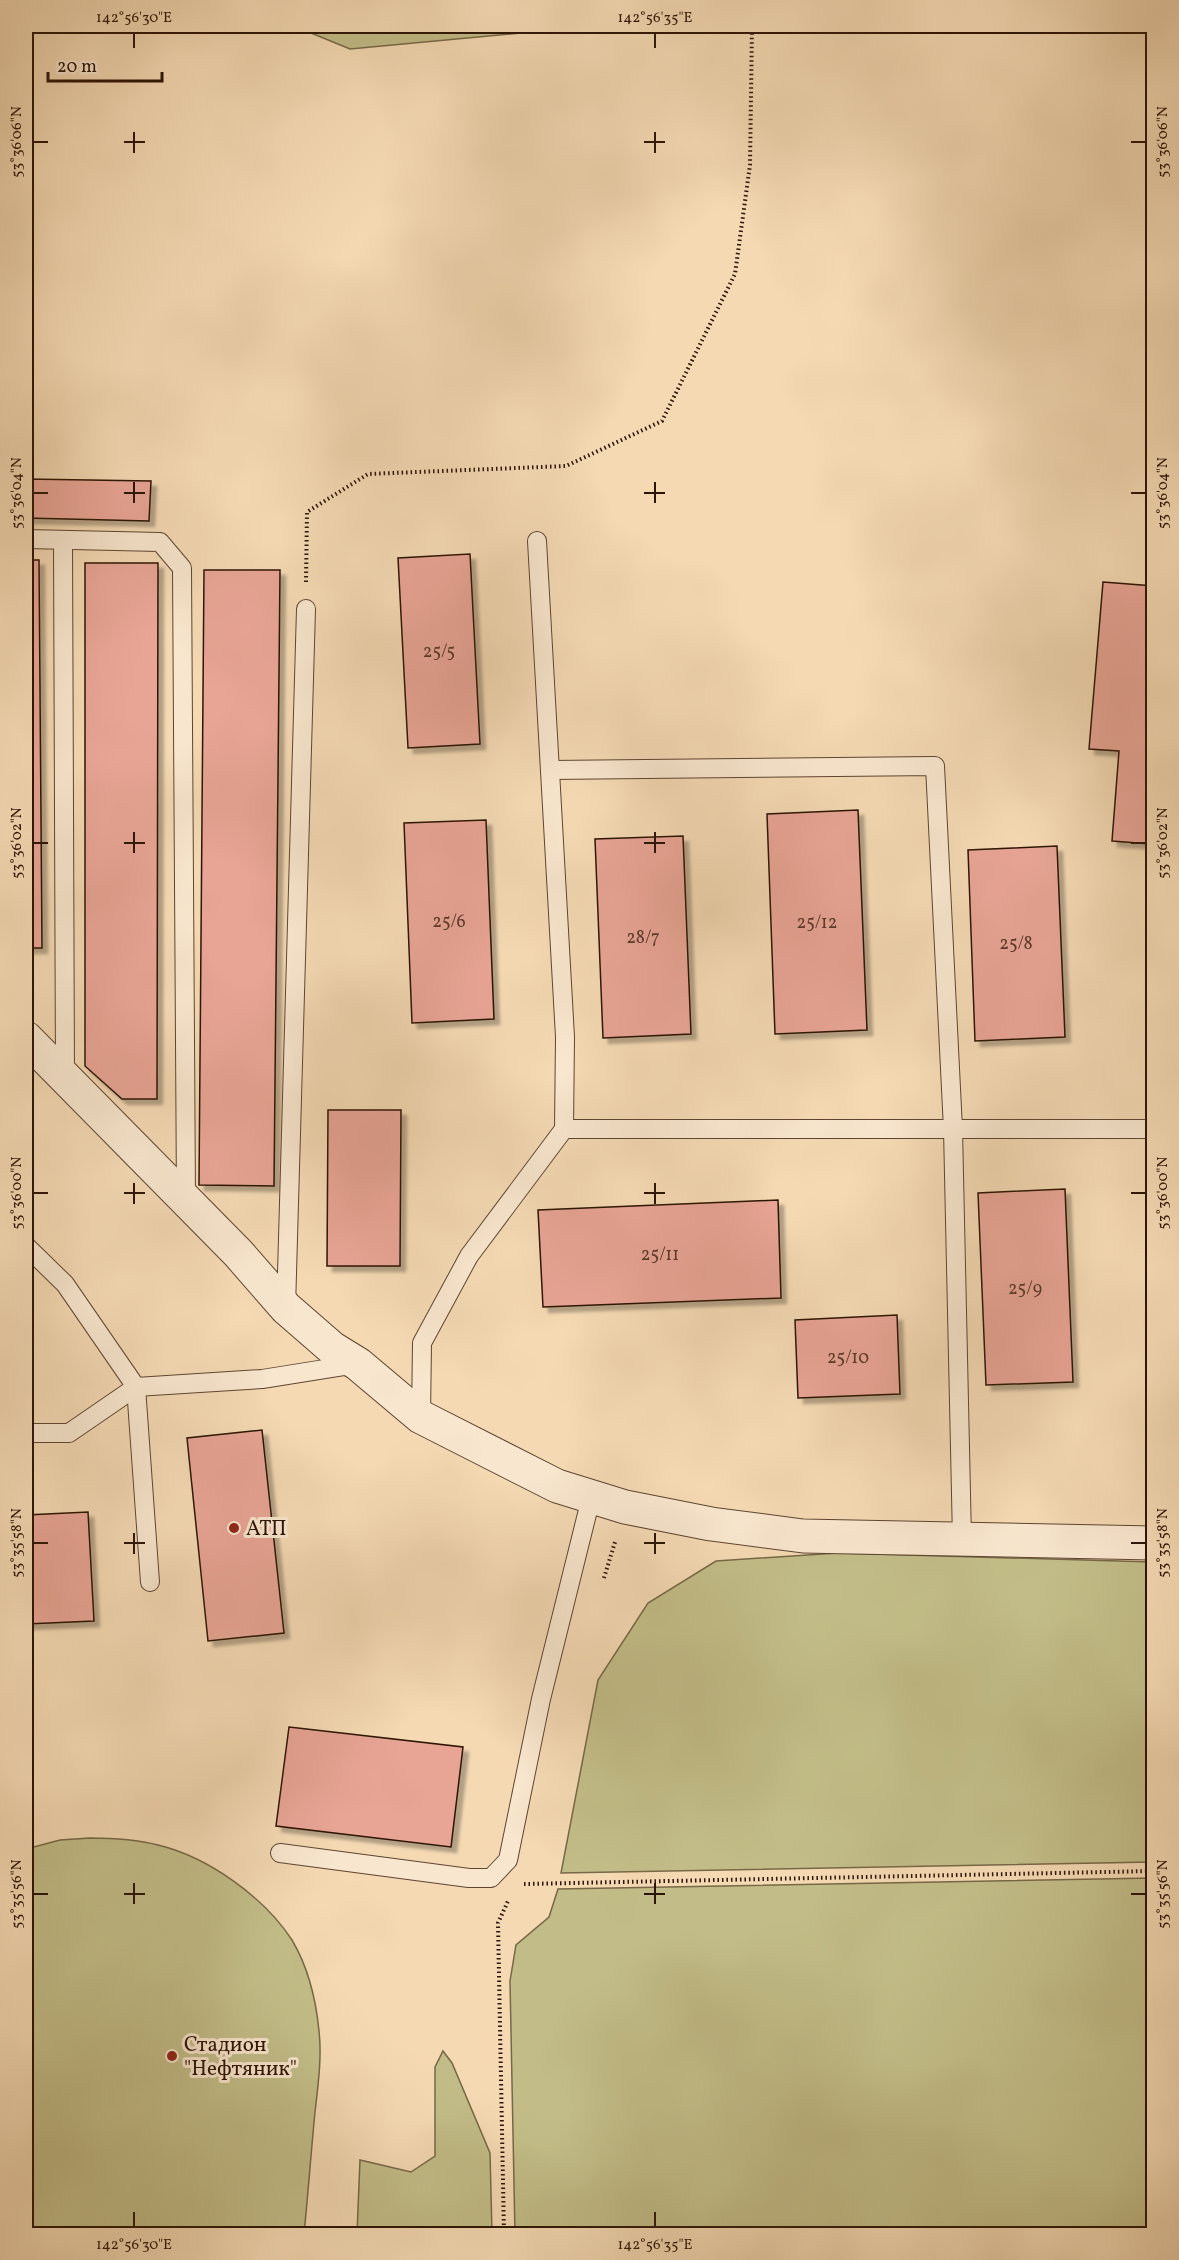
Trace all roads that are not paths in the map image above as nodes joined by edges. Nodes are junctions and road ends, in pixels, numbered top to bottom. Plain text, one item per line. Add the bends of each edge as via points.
1 (26, 539) edge
2 (63, 540) junction
3 (537, 541) dead end
4 (306, 609) road end
5 (550, 770) junction
6 (26, 1038) edge
7 (65, 1078) junction
8 (564, 1129) junction
9 (952, 1129) junction
10 (1154, 1129) edge
11 (186, 1200) junction
12 (26, 1246) edge
13 (286, 1308) junction
14 (358, 1364) junction
15 (136, 1387) junction
16 (421, 1417) junction
17 (26, 1432) edge
18 (591, 1498) junction
19 (962, 1539) junction
20 (1154, 1543) edge
21 (150, 1582) dead end
22 (280, 1853) dead end

1 - 2 lane
2 - 7 lane
2 - 11 lane via 160,542 182,568
3 - 5 lane
4 - 13 lane
5 - 8 lane via 565,1037
5 - 9 lane via 934,766
6 - 7 street
7 - 11 street
8 - 9 lane
8 - 16 lane via 470,1256 422,1343
9 - 10 lane
9 - 19 lane
11 - 13 street
12 - 15 lane via 65,1284
13 - 14 street via 332,1348
14 - 15 lane via 262,1379
14 - 16 street
15 - 17 lane via 69,1433
15 - 21 lane
16 - 18 street via 557,1486
18 - 19 street via 711,1524 803,1536
18 - 22 lane via 541,1699 508,1860 491,1878 469,1878
19 - 20 street

